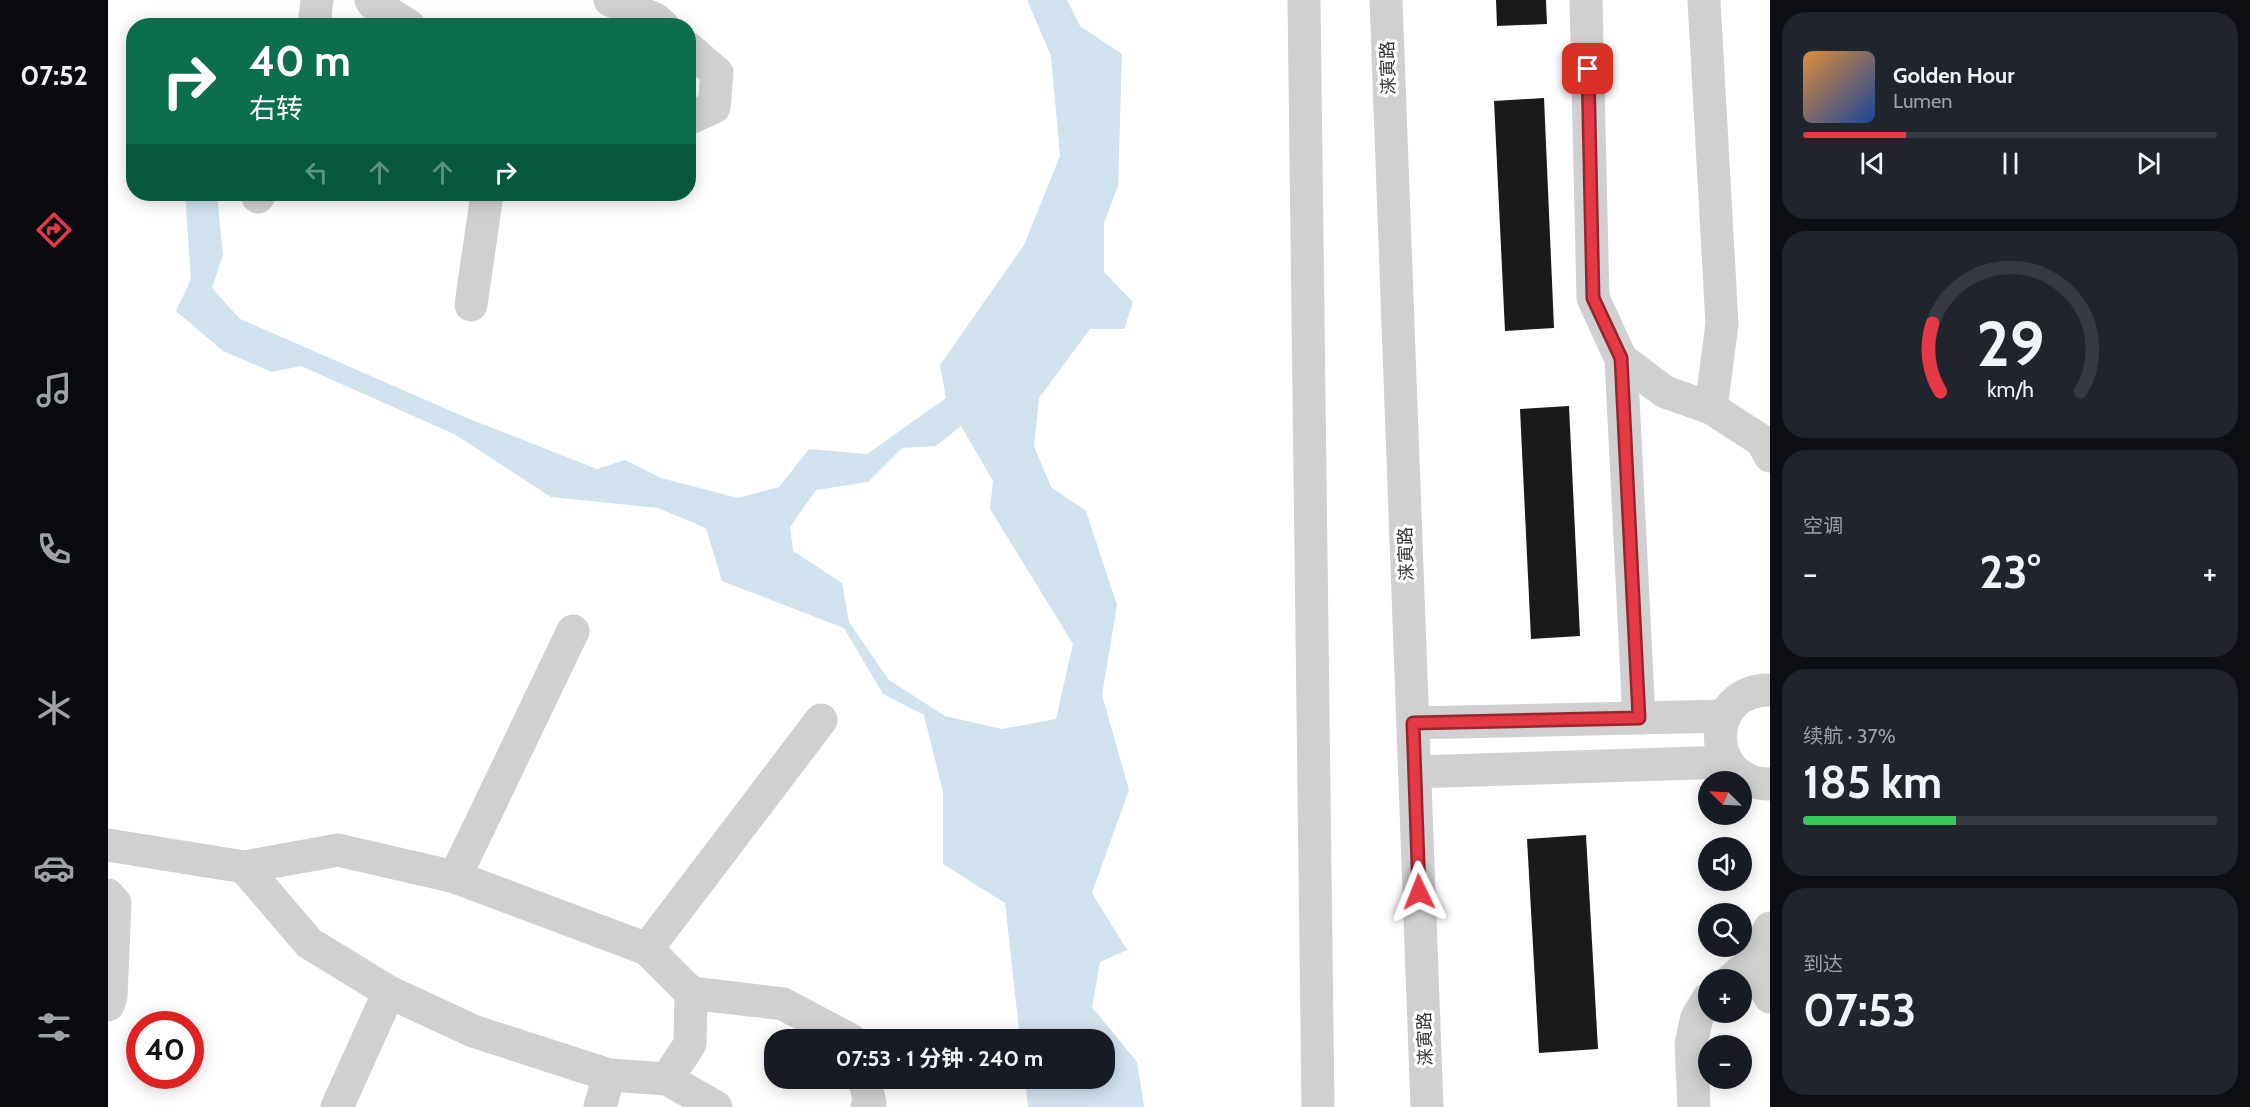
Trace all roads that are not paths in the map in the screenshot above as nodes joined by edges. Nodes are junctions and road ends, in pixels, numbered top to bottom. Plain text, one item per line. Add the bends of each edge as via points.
1 (317, 0) edge
2 (371, 0) edge
3 (610, 0) edge
4 (1304, 0) edge
5 (1386, 0) edge
6 (1586, 0) edge
7 (1704, 0) edge
8 (315, 18) edge
9 (396, 18) edge
10 (653, 18) edge
11 (696, 55) edge
12 (696, 115) edge
13 (486, 201) edge
14 (471, 305) dead end
15 (1621, 358) junction
16 (1711, 408) junction
17 (1770, 456) edge
18 (573, 631) dead end
19 (1770, 690) edge
20 (1725, 716) junction
21 (1639, 718) junction
22 (821, 720) dead end
23 (1413, 723) junction
24 (1727, 762) junction
25 (1415, 772) junction
26 (1770, 784) edge
27 (108, 845) edge
28 (244, 867) junction
29 (455, 877) junction
30 (108, 895) edge
31 (1770, 928) edge
32 (647, 949) junction
33 (1742, 969) edge
34 (1752, 981) edge
35 (389, 992) junction
36 (691, 993) junction
37 (1770, 997) edge
38 (108, 1005) edge
39 (1698, 1015) edge
40 (830, 1029) edge
41 (609, 1075) junction
42 (667, 1080) junction
43 (867, 1089) edge
44 (338, 1107) edge
45 (600, 1107) edge
46 (717, 1107) edge
47 (867, 1107) edge
48 (1318, 1107) edge
49 (1427, 1107) edge
50 (1694, 1107) edge

1 - 8 street
2 - 9 street
3 - 10 street
4 - 48 street
5 - 23 street, 涞寅路
6 - 15 street via 1593,298
7 - 16 street via 1722,324
11 - 12 street via 717,73 714,107
13 - 14 street
15 - 16 street via 1665,392
15 - 21 street
16 - 17 street via 1762,441
18 - 29 street
19 - 20 street via 1746,694
20 - 21 street
20 - 24 street via 1720,731
21 - 23 street
22 - 32 street
23 - 25 street, 涞寅路
24 - 25 street
24 - 26 street via 1752,782
25 - 49 street, 涞寅路
27 - 28 street
28 - 29 street via 338,850
28 - 35 street via 309,943
29 - 32 street
30 - 38 street via 115,903
31 - 33 street
32 - 36 street
34 - 37 street
35 - 41 street via 473,1031
35 - 44 street
36 - 40 street via 783,1005
36 - 42 street via 690,1044
39 - 50 street via 1691,1044
41 - 42 street
41 - 45 street
42 - 46 street
43 - 47 street via 870,1103

